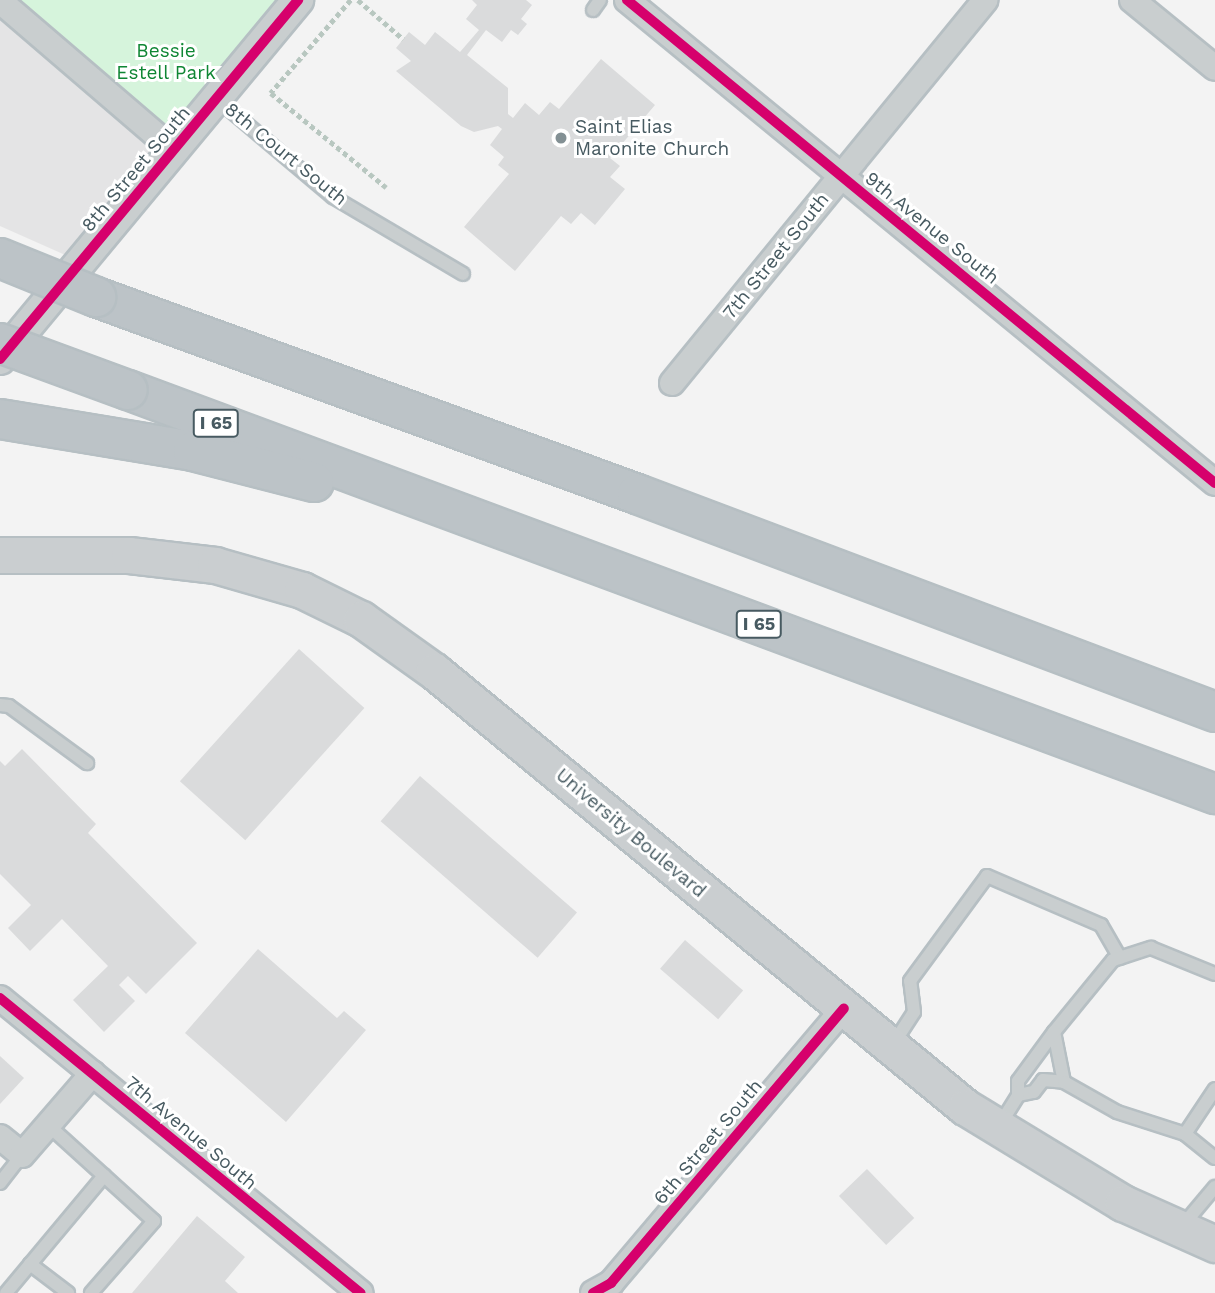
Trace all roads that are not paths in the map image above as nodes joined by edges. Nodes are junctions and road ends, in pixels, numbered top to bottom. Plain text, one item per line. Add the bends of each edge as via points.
1 (298, 0) edge
2 (627, 0) edge
3 (986, 0) edge
4 (1132, 0) edge
5 (0, 1) edge
6 (1215, 68) edge
7 (217, 99) junction
8 (174, 150) junction
9 (841, 176) junction
10 (0, 258) edge
11 (0, 271) edge
12 (463, 274) dead end
13 (96, 297) junction
14 (0, 343) edge
15 (0, 359) edge
16 (672, 383) dead end
17 (0, 419) edge
18 (1215, 483) edge
19 (523, 536) junction
20 (0, 555) edge
21 (0, 705) edge
22 (1215, 712) edge
23 (87, 763) dead end
24 (1215, 794) edge
25 (1120, 958) junction
26 (1215, 974) edge
27 (0, 998) edge
28 (844, 1008) junction
29 (1054, 1031) junction
30 (891, 1047) junction
31 (93, 1073) junction
32 (1064, 1082) junction
33 (1215, 1089) edge
34 (1018, 1096) junction
35 (48, 1125) junction
36 (999, 1127) junction
37 (1185, 1134) junction
38 (0, 1137) edge
39 (22, 1154) junction
40 (1215, 1158) edge
41 (104, 1176) junction
42 (0, 1183) edge
43 (1215, 1187) edge
44 (1181, 1228) junction
45 (1215, 1244) edge
46 (30, 1264) junction
47 (6, 1293) edge
48 (68, 1293) edge
49 (91, 1293) edge
50 (360, 1293) edge
51 (593, 1293) edge

1 - 7 street, 8th Street South
2 - 9 street, 9th Avenue South
3 - 9 street, 7th Street South
4 - 6 street
5 - 8 street
7 - 8 street, 8th Street South
7 - 12 lane, 8th Court South via 332,197
8 - 15 street, 8th Street South
9 - 16 street, 7th Street South
9 - 18 street, 9th Avenue South
10 - 13 highway, bridge
11 - 13 highway, bridge
13 - 22 highway
14 - 19 highway, I 65, bridge
17 - 19 highway via 192,451
19 - 24 highway, I 65
20 - 28 main road, University Boulevard via 129,555 204,564 281,583 341,608 434,671
21 - 23 lane via 9,706
25 - 26 lane via 1151,948
25 - 29 lane via 1113,960
25 - 30 lane via 1101,925 987,876 910,981 914,1012
27 - 31 street, 7th Avenue South
28 - 30 main road, University Boulevard
28 - 51 street, 6th Street South via 611,1283
29 - 32 lane
29 - 34 lane via 1018,1081
30 - 36 main road, University Boulevard via 965,1107
31 - 35 street
31 - 50 street, 7th Avenue South
32 - 34 lane via 1043,1080 1034,1092
32 - 37 lane via 1117,1112
33 - 37 lane
34 - 36 lane
35 - 39 street
35 - 41 lane
36 - 44 main road, University Boulevard via 1124,1203
37 - 40 lane
38 - 39 street
39 - 42 lane
41 - 46 lane
41 - 49 lane via 153,1221
43 - 44 lane
44 - 45 main road, University Boulevard
46 - 47 lane
46 - 48 lane

